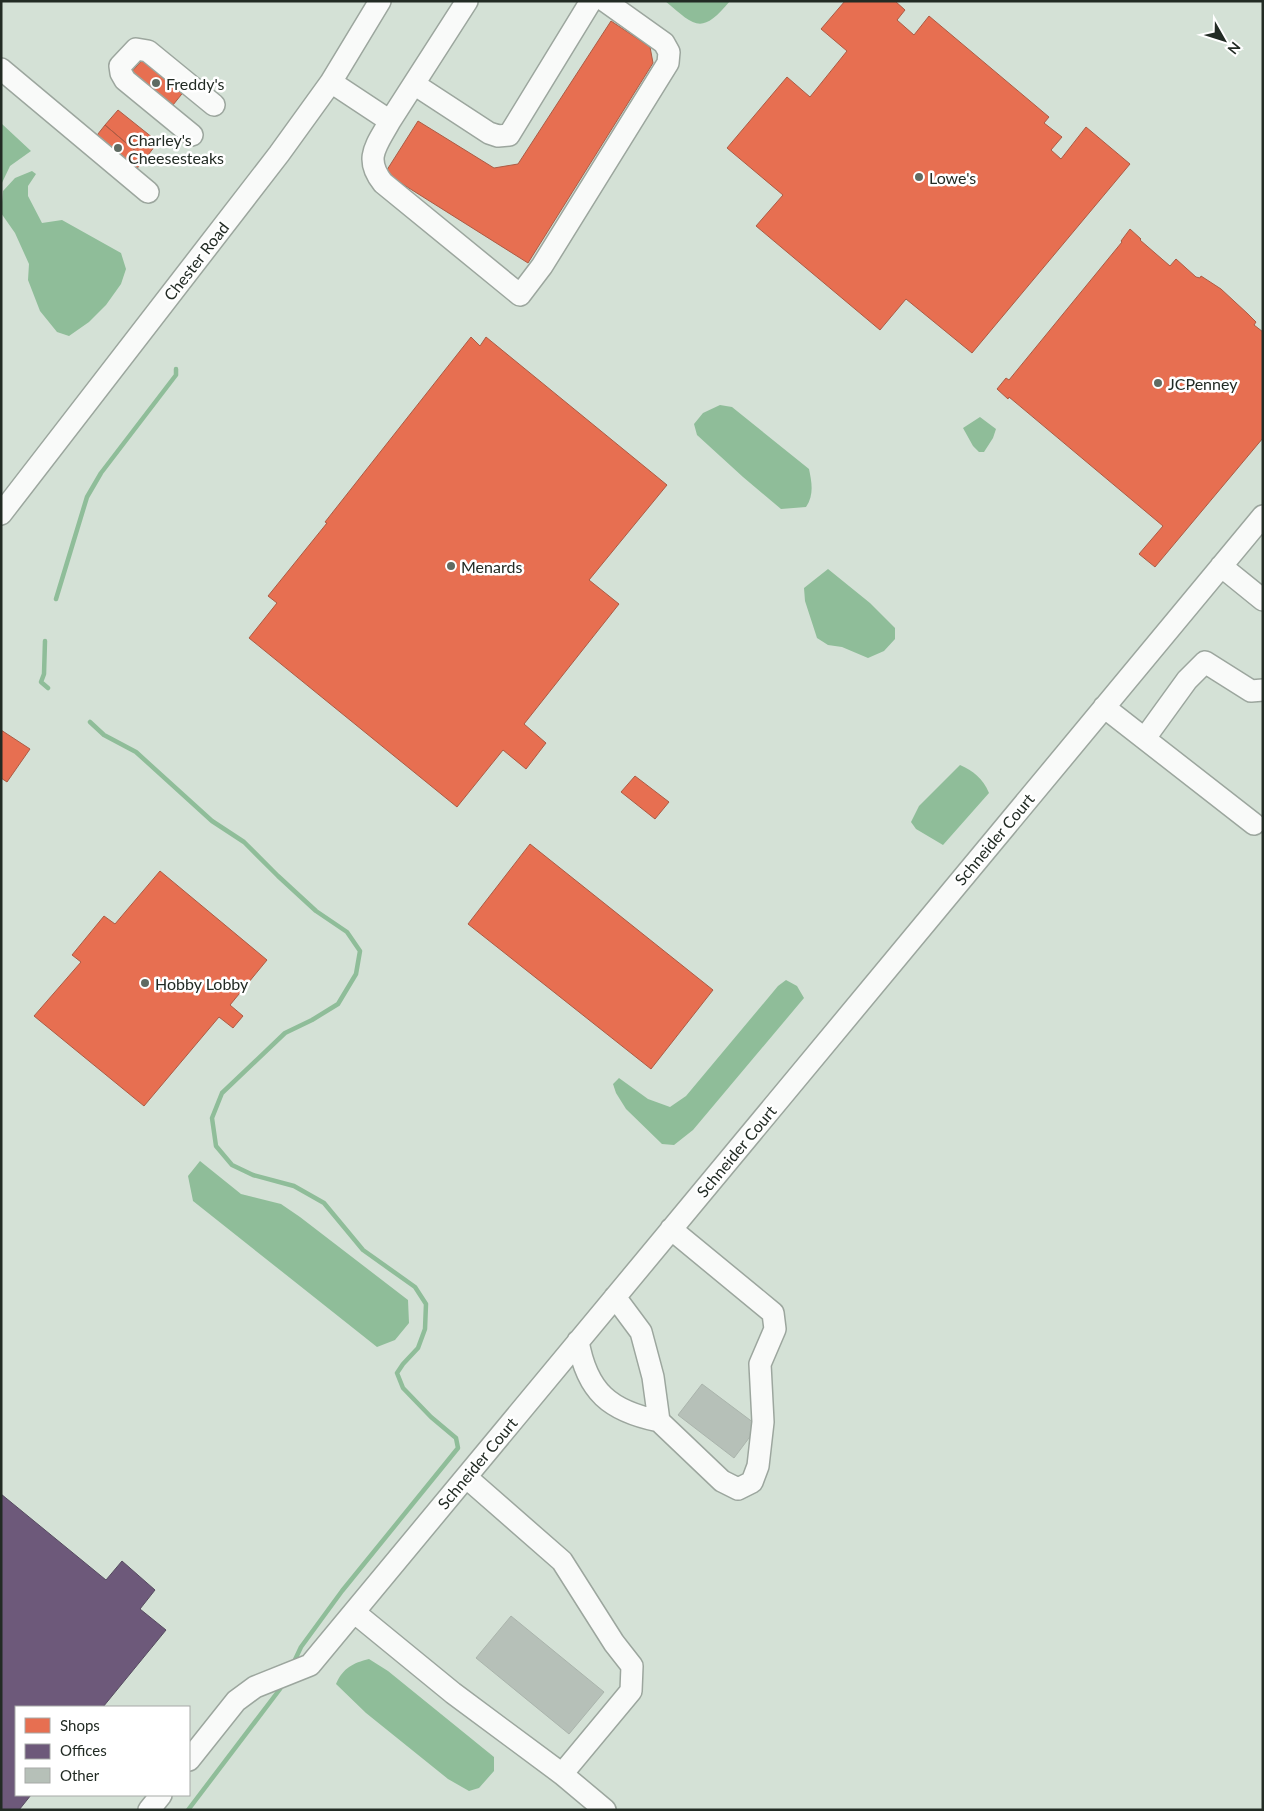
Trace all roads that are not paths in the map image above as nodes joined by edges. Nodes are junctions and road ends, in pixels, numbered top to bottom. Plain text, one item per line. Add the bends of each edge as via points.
1 (380, 1) edge
2 (467, 1) edge
3 (591, 1) edge
4 (605, 1) edge
5 (1, 70) edge
6 (330, 82) junction
7 (414, 84) junction
8 (214, 105) dead end
9 (390, 121) junction
10 (192, 136) dead end
11 (148, 192) dead end
12 (1, 514) edge
13 (1263, 516) edge
14 (1221, 566) junction
15 (1263, 600) edge
16 (1263, 690) edge
17 (1104, 707) junction
18 (1145, 738) junction
19 (1254, 824) dead end
20 (672, 1229) junction
21 (615, 1297) junction
22 (578, 1341) junction
23 (659, 1421) junction
24 (466, 1477) junction
25 (354, 1612) junction
26 (190, 1759) edge
27 (562, 1774) junction
28 (160, 1796) edge
29 (149, 1810) edge
30 (605, 1810) edge

1 - 6 street, Chester Road
2 - 7 street
3 - 7 street via 508,135 489,133
4 - 9 street via 664,43 669,52 668,63 542,266 520,295 375,174 372,153
5 - 11 street
6 - 9 street
6 - 12 street, Chester Road via 279,154
7 - 9 street
8 - 10 street via 148,51 136,49 120,66 125,80
13 - 14 street, Schneider Court
14 - 15 street
14 - 17 street, Schneider Court
16 - 18 street via 1251,691 1205,662 1187,680
17 - 18 street
17 - 20 street, Schneider Court
18 - 19 street
20 - 21 street, Schneider Court
20 - 23 street via 773,1314 775,1329 760,1364 763,1422 758,1466 752,1482 738,1489 722,1481
21 - 22 street, Schneider Court
21 - 23 street via 641,1332 654,1377
22 - 23 street via 588,1377 603,1396 617,1408
22 - 24 street, Schneider Court
24 - 25 street, Schneider Court
24 - 27 street via 562,1561 632,1666 631,1691
25 - 26 street, Schneider Court via 310,1665 255,1687 236,1701
25 - 27 street via 453,1693
27 - 30 street
28 - 29 street

